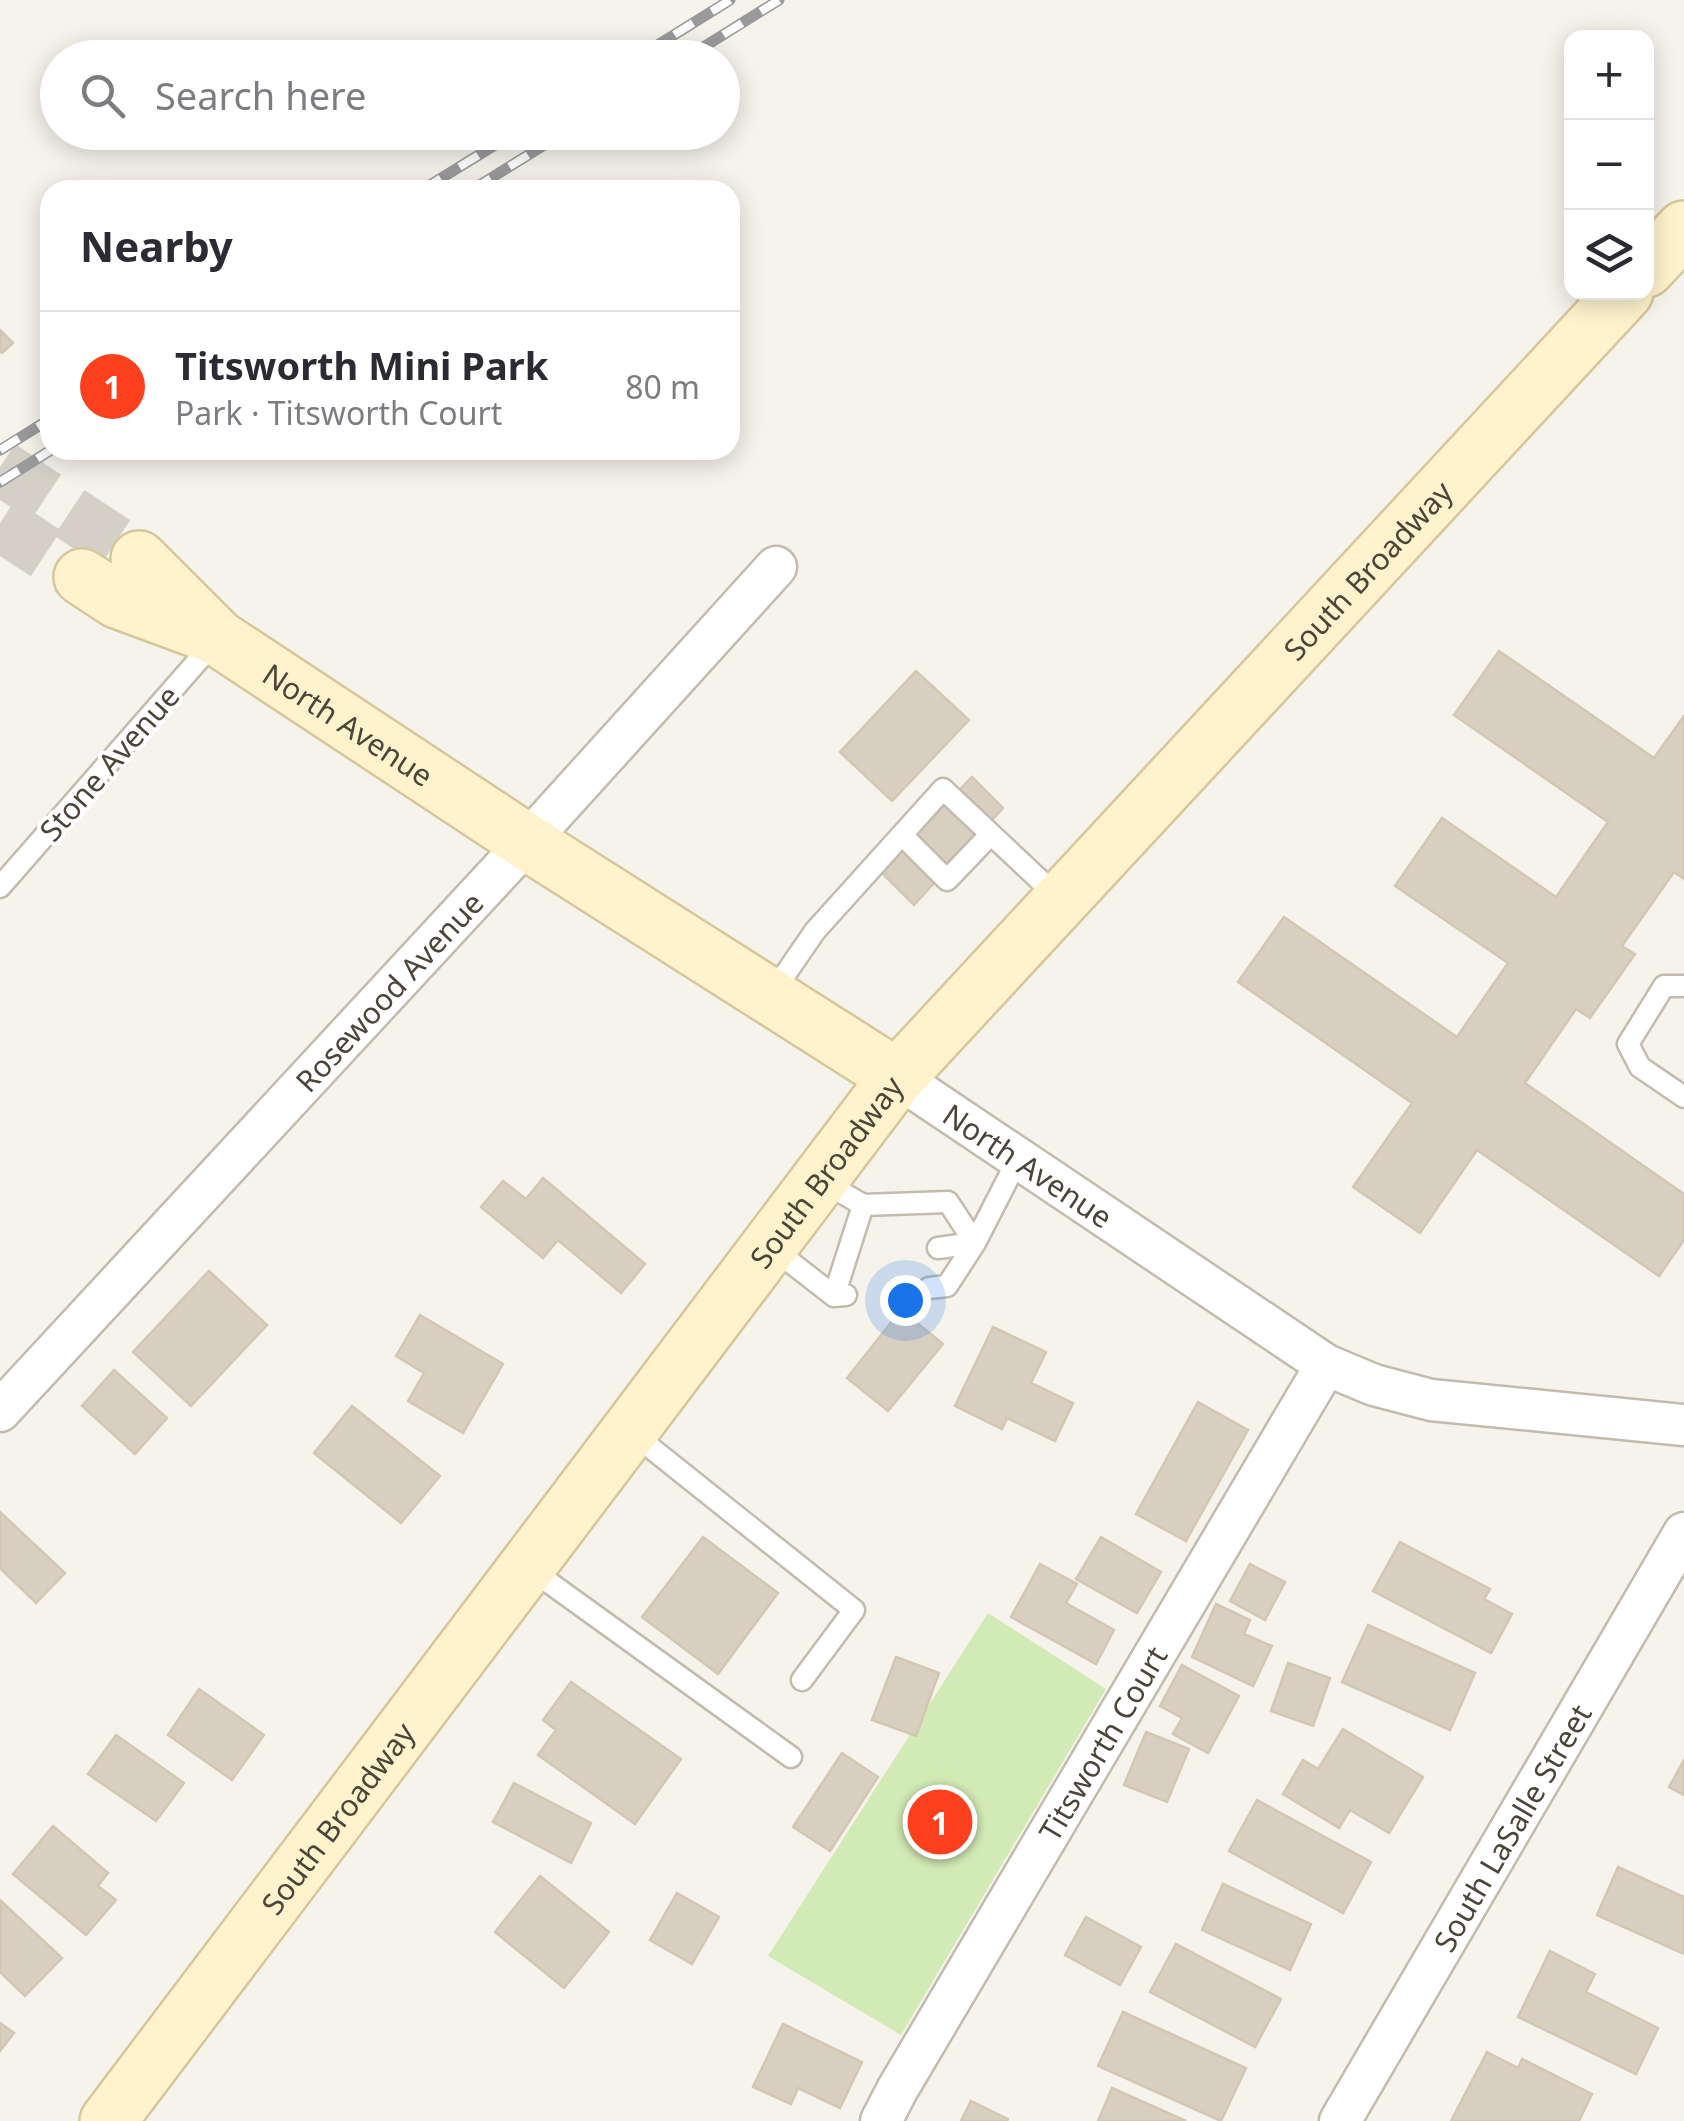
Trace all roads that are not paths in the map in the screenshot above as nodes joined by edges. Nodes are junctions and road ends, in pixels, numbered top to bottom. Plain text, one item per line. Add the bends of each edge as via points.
1 (1684, 228) edge
2 (1654, 260) edge
3 (1618, 300) edge
4 (139, 559) tunnel mouth
5 (776, 567) dead end
6 (82, 577) tunnel mouth
7 (218, 638) junction
8 (991, 834) junction
9 (902, 835) junction
10 (527, 842) junction
11 (0, 887) edge
12 (1061, 900) junction
13 (1684, 986) edge
14 (770, 996) junction
15 (897, 1077) junction
16 (1684, 1097) edge
17 (1018, 1159) junction
18 (841, 1192) junction
19 (975, 1243) junction
20 (770, 1246) junction
21 (938, 1248) dead end
22 (930, 1288) dead end
23 (1326, 1366) junction
24 (0, 1411) edge
25 (1684, 1425) edge
26 (630, 1431) junction
27 (1684, 1533) edge
28 (527, 1567) junction
29 (802, 1680) dead end
30 (791, 1757) dead end
31 (108, 2121) edge
32 (881, 2121) edge
33 (1340, 2121) edge

1 - 2 street
3 - 12 street, South Broadway
4 - 7 street, North Avenue
5 - 10 street, Rosewood Avenue
6 - 7 street, North Avenue via 117,600
7 - 10 street, North Avenue
7 - 11 lane, Stone Avenue
8 - 9 lane via 947,880
8 - 9 lane via 943,789
8 - 12 lane
9 - 14 lane via 815,932
10 - 14 street, North Avenue
10 - 24 street, Rosewood Avenue
12 - 15 street, South Broadway
13 - 16 lane via 1664,986 1628,1044 1640,1067
14 - 15 street, North Avenue
15 - 17 street, North Avenue
15 - 18 street, South Broadway
17 - 19 lane
17 - 23 street, North Avenue
18 - 19 lane via 948,1202
18 - 20 street, South Broadway
18 - 20 lane via 850,1257 840,1295
19 - 21 lane
19 - 22 lane via 947,1286
20 - 26 street, South Broadway
23 - 25 street, North Avenue via 1430,1400
23 - 32 street, Titsworth Court
26 - 28 street, South Broadway
26 - 29 lane via 854,1610
27 - 33 street, South LaSalle Street
28 - 30 lane
28 - 31 street, South Broadway

